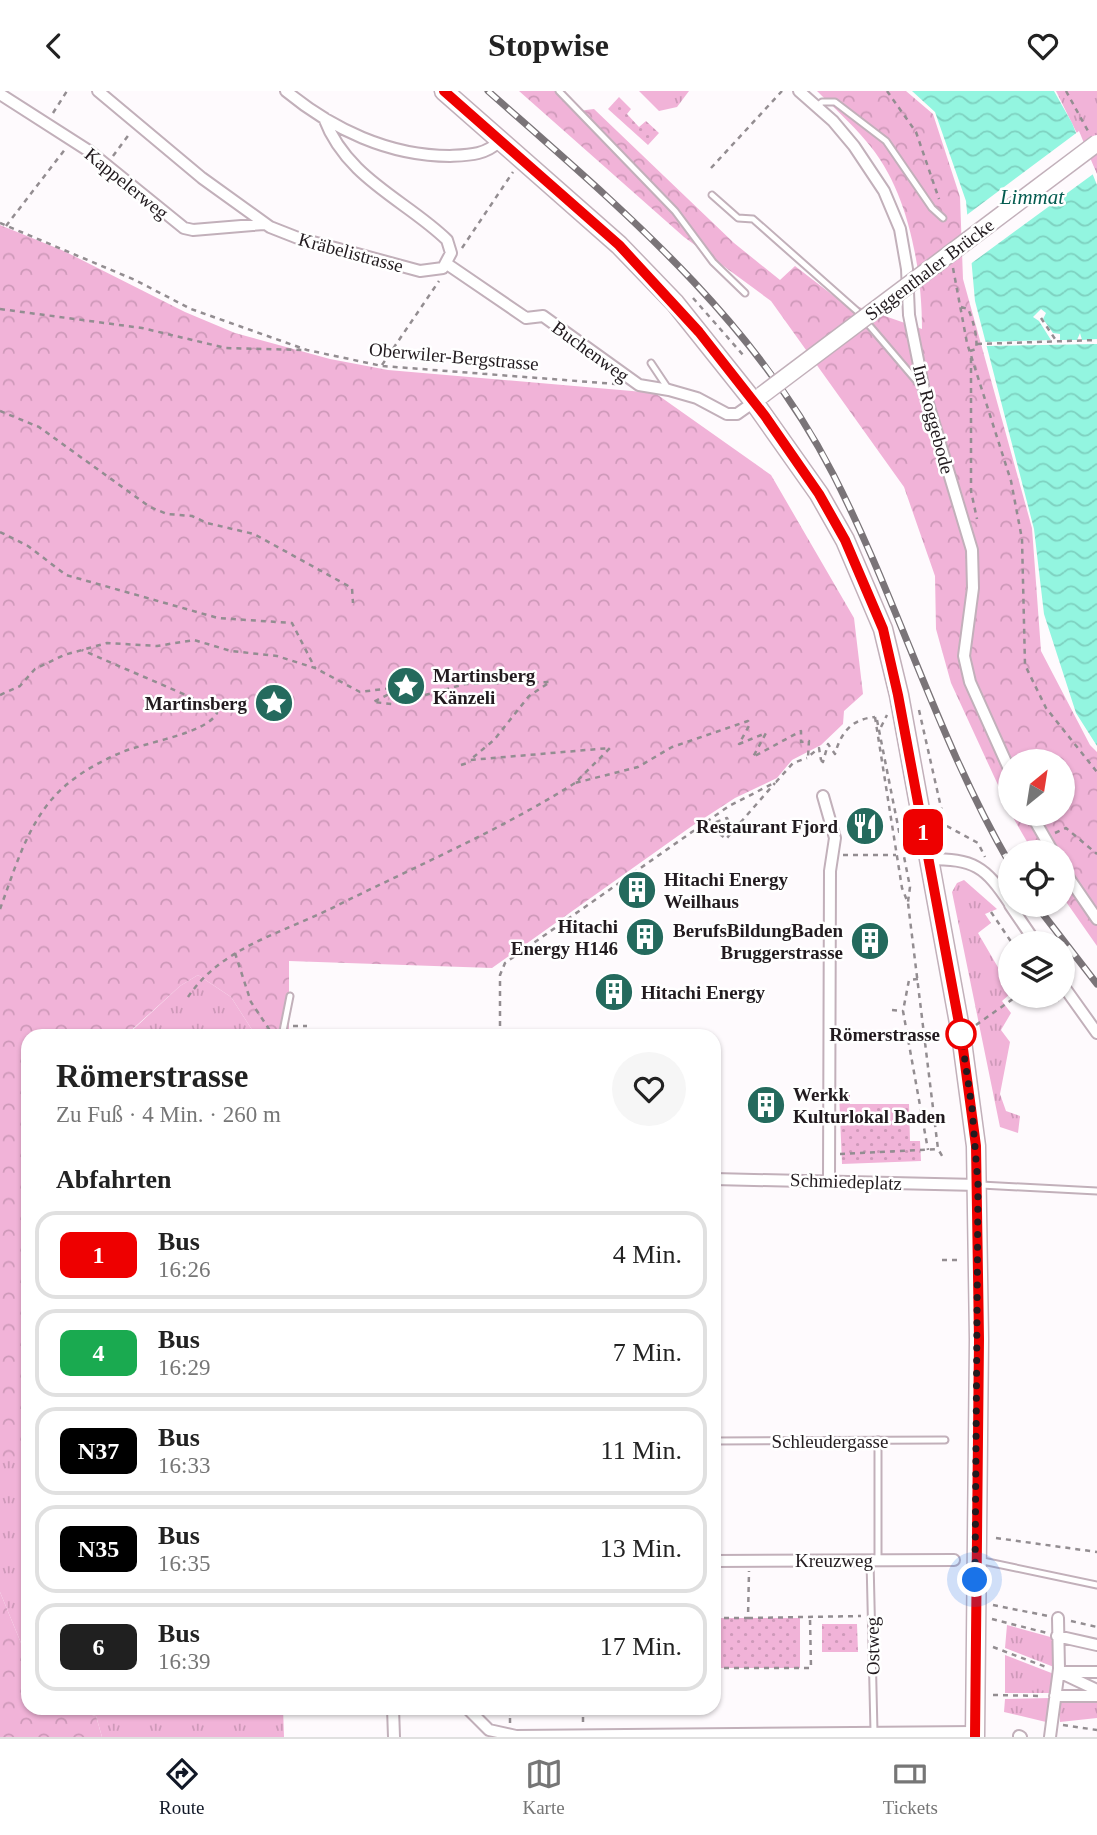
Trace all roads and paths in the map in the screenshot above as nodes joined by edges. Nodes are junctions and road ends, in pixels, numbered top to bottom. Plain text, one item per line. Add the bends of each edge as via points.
1 (67, 91) edge
2 (98, 91) edge
3 (286, 91) edge
4 (444, 91) edge
5 (559, 91) edge
6 (782, 91) edge
7 (799, 91) edge
8 (887, 91) edge
9 (1066, 91) edge
10 (0, 94) edge
11 (817, 106) junction
12 (324, 118) junction
13 (47, 122) junction
14 (136, 125) junction
15 (72, 140) junction
16 (500, 141) junction
17 (1095, 142) edge
18 (107, 164) junction
19 (711, 168) dead end
20 (513, 172) dead end
21 (712, 195) dead end
22 (943, 218) joint
23 (0, 223) edge
24 (265, 224) junction
25 (6, 226) junction
26 (951, 256) dead end
27 (449, 261) junction
28 (443, 277) dead end
29 (745, 293) dead end
30 (961, 307) junction
31 (0, 309) edge
32 (1041, 318) dead end
33 (1097, 341) edge
34 (1057, 342) junction
35 (977, 344) junction
36 (307, 350) junction
37 (970, 353) junction
38 (651, 363) dead end
39 (382, 366) junction
40 (639, 385) junction
41 (669, 390) junction
42 (924, 390) junction
43 (758, 398) junction
44 (0, 411) edge
45 (978, 525) dead end
46 (0, 532) edge
47 (353, 603) dead end
48 (82, 650) junction
49 (315, 668) junction
50 (0, 695) edge
51 (918, 707) dead end
52 (875, 717) junction
53 (1000, 749) edge
54 (808, 757) junction
55 (471, 762) junction
56 (461, 765) dead end
57 (1097, 772) edge
58 (777, 781) junction
59 (575, 783) junction
60 (823, 796) dead end
61 (1066, 828) dead end
62 (696, 829) junction
63 (833, 855) junction
64 (897, 855) junction
65 (1097, 855) edge
66 (928, 859) junction
67 (987, 874) junction
68 (1075, 887) edge
69 (998, 888) edge
70 (908, 903) junction
71 (0, 909) edge
72 (991, 912) dead end
73 (1097, 919) edge
74 (1004, 931) edge
75 (235, 953) junction
76 (918, 979) junction
77 (290, 996) dead end
78 (188, 997) dead end
79 (1075, 1002) edge
80 (1000, 1008) edge
81 (891, 1010) dead end
82 (904, 1011) junction
83 (976, 1025) dead end
84 (284, 1026) junction
85 (307, 1026) dead end
86 (269, 1029) edge
87 (283, 1029) edge
88 (500, 1029) edge
89 (1097, 1033) edge
90 (939, 1149) junction
91 (928, 1150) junction
92 (830, 1155) junction
93 (944, 1159) dead end
94 (721, 1178) edge
95 (829, 1179) junction
96 (978, 1185) junction
97 (1097, 1191) edge
98 (942, 1260) dead end
99 (958, 1260) dead end
100 (878, 1440) junction
101 (945, 1440) dead end
102 (721, 1441) edge
103 (996, 1538) dead end
104 (1097, 1552) edge
105 (721, 1560) edge
106 (874, 1560) junction
107 (954, 1560) dead end
108 (975, 1560) junction
109 (749, 1561) junction
110 (1097, 1585) edge
111 (872, 1616) junction
112 (721, 1618) edge
113 (748, 1618) junction
114 (810, 1618) junction
115 (1058, 1618) dead end
116 (992, 1619) dead end
117 (1057, 1636) junction
118 (1097, 1645) edge
119 (993, 1647) dead end
120 (721, 1668) edge
121 (1059, 1672) junction
122 (1097, 1672) edge
123 (1097, 1690) edge
124 (993, 1695) dead end
125 (1055, 1696) junction
126 (1097, 1696) edge
127 (393, 1715) edge
128 (474, 1715) edge
129 (510, 1715) edge
130 (583, 1715) edge
131 (583, 1721) dead end
132 (1052, 1724) junction
133 (1097, 1730) edge
134 (514, 1733) edge
135 (874, 1733) junction
136 (975, 1734) edge
137 (569, 1736) edge
138 (670, 1736) edge
139 (394, 1737) edge
140 (1050, 1737) edge

1 - 13 path
2 - 14 street, Kräbelistrasse
3 - 12 street
4 - 16 main road
5 - 29 lane via 675,211 713,261
6 - 19 path
7 - 11 street, Im Roggebode
8 - 22 path via 916,132
9 - 17 path
10 - 13 street, Kappelerweg
11 - 22 lane via 835,102 886,141
11 - 42 street, Im Roggebode via 854,146 884,191 900,229 909,315
12 - 16 street via 378,144 417,154 475,155
12 - 27 street via 335,142 365,175 447,240
13 - 15 street, Kappelerweg
14 - 18 path
14 - 24 street, Kräbelistrasse
15 - 18 street, Kappelerweg
15 - 25 path
16 - 43 main road via 645,270
17 - 43 main road, Siggenthaler Brücke, bridge
18 - 24 street, Kappelerweg via 184,228
20 - 27 path
21 - 42 lane via 738,218 753,219 857,311
23 - 25 path, Oberwiler-Bergstrasse
24 - 27 street, Kräbelistrasse via 298,238 420,271 435,272
25 - 36 path, Oberwiler-Bergstrasse via 135,279 191,309
26 - 30 path
27 - 40 street, Buchenweg via 526,318 543,316
28 - 39 path
30 - 35 path via 968,309
30 - 37 path
31 - 36 path via 142,328 226,348
32 - 34 path
33 - 34 path
34 - 35 path
35 - 37 path
36 - 39 path, Oberwiler-Bergstrasse
37 - 45 path via 971,491
37 - 57 path via 1011,481 1022,539 1026,665 1046,708
38 - 41 lane, Buchenweg
39 - 40 path, Oberwiler-Bergstrasse
40 - 41 street, Buchenweg
41 - 43 street, Buchenweg via 727,414 737,414
42 - 53 street, Im Roggebode via 972,550 973,588 964,656 970,682
43 - 66 main road via 845,540 883,629
44 - 47 path via 39,427 150,507 254,534 303,559 352,588
46 - 49 path via 66,575 112,590 218,618 292,624
48 - 49 path via 107,643 158,646 194,640
48 - 50 path via 35,669 20,685
48 - 71 path via 211,706 217,713 213,721 195,731 119,753 65,786 42,811 29,835
49 - 55 path via 360,692 407,686 375,700 376,704 402,702 465,684 550,682 529,696
51 - 67 path via 945,825 984,850
52 - 54 path via 860,718 849,727 835,754 828,744 823,762 820,748
52 - 64 path
52 - 70 path via 881,727 910,887
54 - 58 path via 793,763
54 - 59 path via 809,741 801,742 801,731 753,757 766,733 739,744 748,721 672,747 638,767
55 - 56 path
55 - 59 path via 610,748
58 - 62 path
58 - 62 path via 726,839 722,835 727,818
59 - 75 path via 496,828
60 - 63 street via 835,838
61 - 65 path
62 - 88 path via 505,963 500,975
63 - 64 path
63 - 92 street
64 - 70 path
66 - 67 street via 966,860
66 - 96 main road via 972,1107
67 - 69 street
68 - 73 street
70 - 76 path
72 - 74 path
75 - 78 path via 204,975
75 - 86 path via 251,1002
76 - 82 path via 909,980
76 - 90 path
77 - 84 lane
79 - 89 street
80 - 83 path
81 - 82 path
82 - 91 path
84 - 85 path
84 - 87 lane
90 - 91 path
90 - 93 path
91 - 92 path
92 - 95 street
94 - 95 street, Schmiedeplatz
95 - 96 street, Schmiedeplatz
96 - 97 lane
96 - 108 main road
98 - 99 path
100 - 101 lane, Schleudergasse
100 - 102 lane, Schleudergasse
100 - 106 lane, Ostweg
103 - 104 path
105 - 109 street, Kreuzweg
106 - 107 street, Kreuzweg
106 - 109 street, Kreuzweg
106 - 111 lane, Ostweg
108 - 110 lane
108 - 136 main road
109 - 113 path
111 - 114 path
111 - 135 lane, Ostweg
112 - 113 path
113 - 114 path
114 - 120 path via 811,1668
115 - 117 street
116 - 117 path
117 - 118 street
117 - 121 street
119 - 121 path
121 - 122 street
121 - 123 street
121 - 125 street
124 - 125 path
125 - 126 street
125 - 132 street
127 - 139 street
128 - 134 street via 489,1730
129 - 134 path
130 - 131 path
132 - 133 path
132 - 140 street
134 - 137 street
135 - 136 street
135 - 138 street
137 - 138 street

